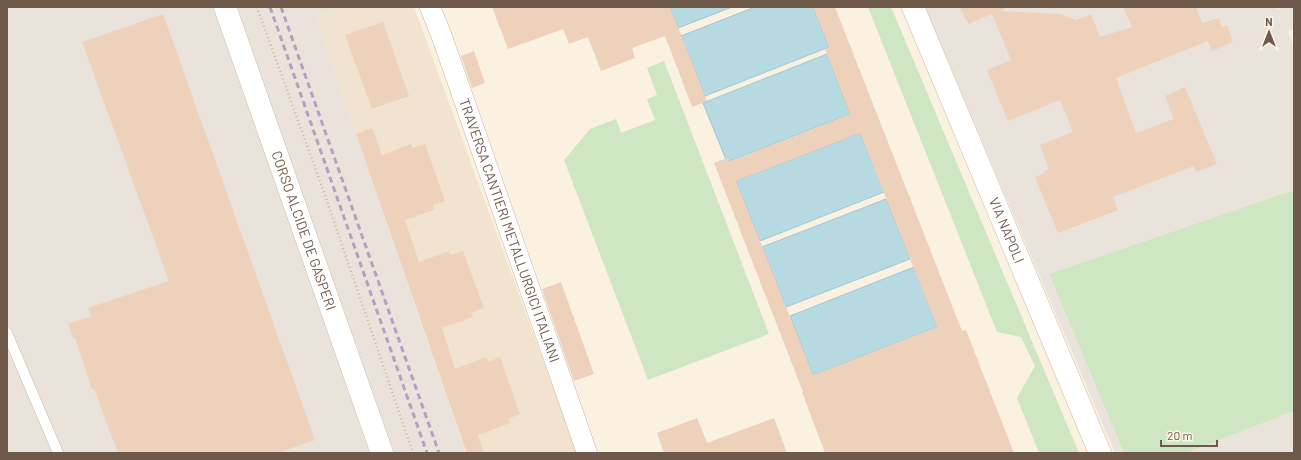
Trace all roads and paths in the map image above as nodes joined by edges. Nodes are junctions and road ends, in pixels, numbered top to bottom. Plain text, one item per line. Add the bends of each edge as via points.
1 (225, 7) edge
2 (257, 7) edge
3 (430, 7) edge
4 (913, 7) edge
5 (7, 333) edge
6 (58, 453) edge
7 (382, 453) edge
8 (413, 453) edge
9 (587, 453) edge
10 (1100, 453) edge

1 - 7 street, CORSO ALCIDE DE GASPERI
2 - 8 path via 326,198
3 - 9 street, TRAVERSA CANTIERI METALLURGICI ITALIANI
4 - 10 street, VIA NAPOLI
5 - 6 lane

